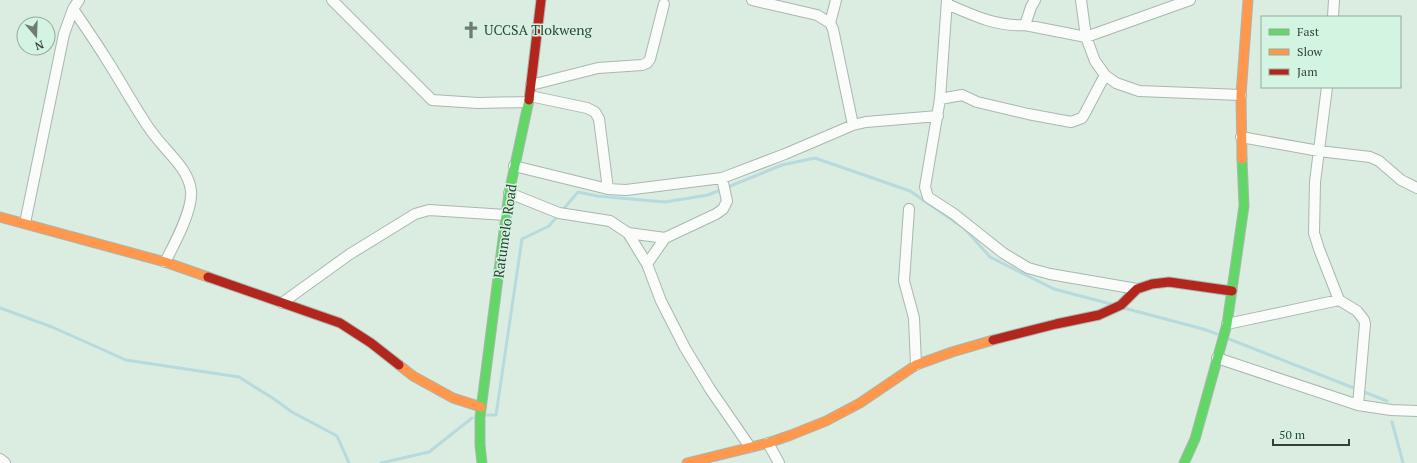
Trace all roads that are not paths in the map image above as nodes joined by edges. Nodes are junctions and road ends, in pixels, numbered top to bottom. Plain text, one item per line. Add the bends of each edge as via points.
1 (80, 0) edge
2 (332, 0) edge
3 (541, 0) edge
4 (752, 0) edge
5 (836, 0) edge
6 (1035, 0) edge
7 (1081, 0) edge
8 (1190, 0) edge
9 (1248, 0) edge
10 (1334, 0) edge
11 (947, 2) edge
12 (664, 4) dead end
13 (73, 9) junction
14 (1333, 16) edge
15 (830, 23) junction
16 (1025, 24) junction
17 (1086, 37) junction
18 (1105, 75) junction
19 (531, 86) junction
20 (1327, 88) edge
21 (1242, 95) junction
22 (529, 99) junction
23 (940, 99) junction
24 (938, 116) junction
25 (853, 125) junction
26 (1241, 137) junction
27 (1319, 151) junction
28 (514, 166) junction
29 (722, 178) junction
30 (1417, 188) edge
31 (608, 189) junction
32 (509, 193) junction
33 (909, 209) dead end
34 (506, 215) junction
35 (0, 217) edge
36 (25, 222) junction
37 (628, 233) junction
38 (665, 238) junction
39 (165, 262) junction
40 (646, 264) junction
41 (1137, 289) junction
42 (1232, 291) junction
43 (1338, 300) junction
44 (282, 303) junction
45 (1227, 324) junction
46 (1217, 358) junction
47 (916, 365) junction
48 (1359, 396) junction
49 (481, 407) junction
50 (1417, 411) edge
51 (768, 443) junction
52 (750, 448) junction
53 (0, 459) edge
54 (6, 463) edge
55 (482, 463) edge
56 (686, 463) edge
57 (779, 463) edge
58 (1184, 463) edge

1 - 13 street
2 - 22 street via 432,100 478,103
3 - 19 street, Ratumelo Road
4 - 15 street via 817,15
5 - 15 street
6 - 16 street
7 - 17 street
8 - 17 street
9 - 21 street
10 - 14 street
11 - 16 street via 990,22
11 - 23 street
12 - 19 street via 648,63 598,68
13 - 36 street via 64,34
13 - 39 street via 143,120 178,163 190,184 190,206
15 - 25 street
16 - 17 street
17 - 18 street via 1094,61
18 - 21 street via 1116,83 1139,90
18 - 23 street via 1082,118 1071,122 977,102 962,95
19 - 22 street, Ratumelo Road
20 - 27 street
21 - 26 street
22 - 28 street, Ratumelo Road
22 - 31 street via 587,108 595,112 599,118
23 - 24 street
24 - 25 street
24 - 41 street via 926,187 930,199 954,214 1003,253 1028,268
25 - 29 street
26 - 27 street
26 - 42 street via 1244,206
27 - 30 street via 1370,157 1379,161 1401,180
27 - 43 street via 1315,182 1314,233
28 - 31 street
28 - 32 street, Ratumelo Road
29 - 31 street via 626,190
29 - 38 street via 727,201 723,209
32 - 34 street, Ratumelo Road
32 - 37 street via 559,214 610,221
33 - 47 street via 904,281 914,318
34 - 44 street via 429,210 415,214 350,254
34 - 49 street, Ratumelo Road
35 - 36 street
36 - 39 street
37 - 38 street
37 - 40 street
38 - 40 street
39 - 44 street
40 - 52 street via 661,302 685,348
41 - 42 street via 1169,282
41 - 47 street via 1121,306 1099,315 995,340
42 - 45 street
43 - 45 street
43 - 48 street via 1357,311 1365,324
44 - 49 street via 340,323 371,343 413,376 453,398
45 - 46 street
46 - 48 street
46 - 58 street via 1195,439
47 - 51 street via 860,403 826,421
48 - 50 street via 1392,410
49 - 55 street, Ratumelo Road
51 - 52 street
51 - 57 street
52 - 56 street
53 - 54 street

